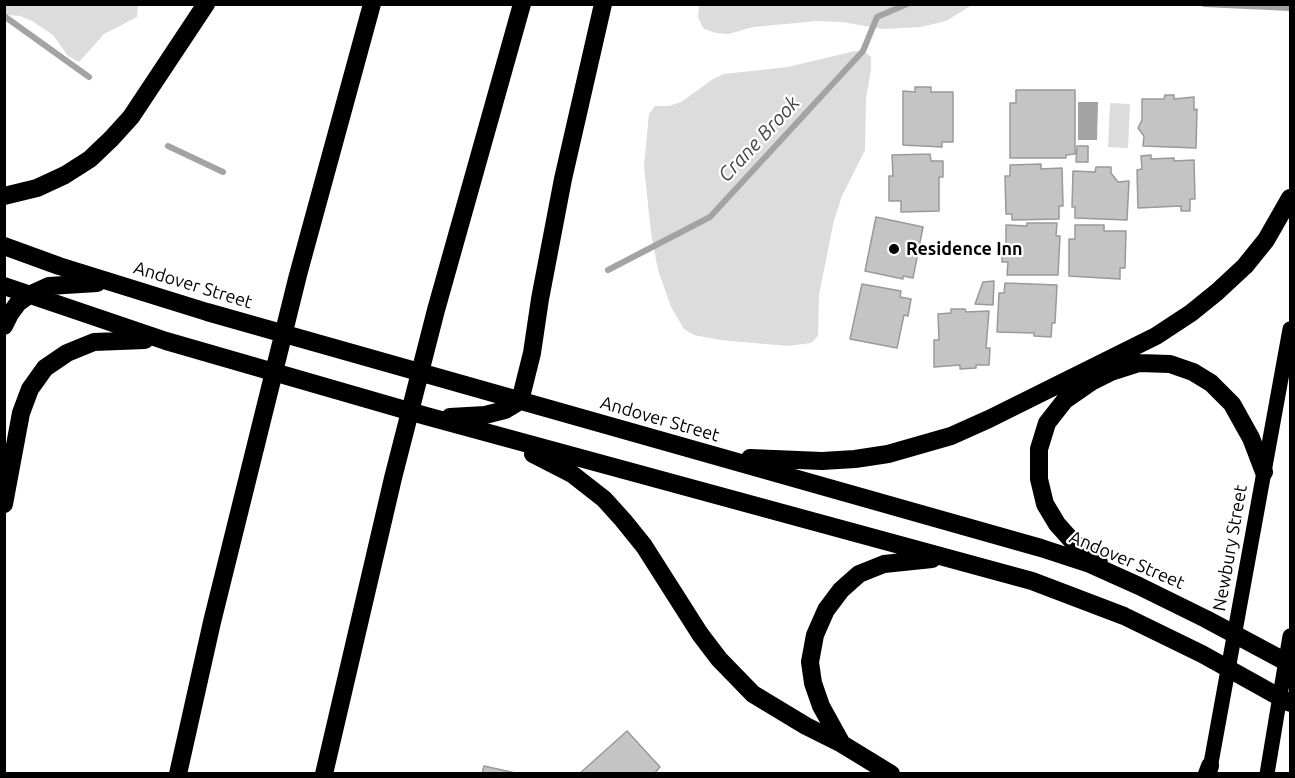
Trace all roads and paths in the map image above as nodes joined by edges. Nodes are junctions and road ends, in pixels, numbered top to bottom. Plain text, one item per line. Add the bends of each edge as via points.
1 (206, 4) edge
2 (372, 4) edge
3 (522, 4) edge
4 (603, 4) edge
5 (4, 196) edge
6 (1290, 198) edge
7 (4, 246) edge
8 (111, 282) junction
9 (4, 286) edge
10 (28, 295) junction
11 (4, 326) edge
12 (1290, 329) edge
13 (166, 341) junction
14 (520, 401) junction
15 (426, 416) junction
16 (493, 435) junction
17 (686, 449) junction
18 (1264, 472) junction
19 (4, 504) edge
20 (951, 558) junction
21 (1139, 586) junction
22 (1290, 636) edge
23 (1290, 664) edge
24 (1290, 703) edge
25 (842, 744) junction
26 (1209, 771) edge
27 (178, 774) edge
28 (324, 774) edge
29 (891, 774) edge
30 (1267, 774) edge

1 - 5 highway via 111,140 65,175 37,188
2 - 27 highway via 257,437
3 - 28 highway via 436,310
4 - 14 highway via 563,179
6 - 17 highway via 1266,240 1245,266 1191,313 1156,336 951,435 888,454 822,461 745,458
7 - 8 highway, Andover Street
8 - 10 highway via 49,286
8 - 14 highway, Andover Street
9 - 10 highway
10 - 11 highway
10 - 13 highway
12 - 18 main road, Newbury Street
13 - 15 highway
13 - 19 highway via 94,342 67,353 45,369 30,389 21,413
14 - 15 highway via 485,415
14 - 17 highway, Andover Street
15 - 16 highway
16 - 20 highway
16 - 25 highway via 572,474 604,499 644,546 700,634 736,677 776,709
17 - 21 highway, Andover Street via 1041,548
18 - 21 highway via 1232,404 1211,383 1181,367 1155,363 1127,366 1091,382 1065,400 1047,423 1040,449 1039,479 1045,504 1074,543
18 - 26 main road, Newbury Street
20 - 24 highway via 1032,581 1124,616
20 - 25 highway via 905,560 859,574 826,610 815,635 810,662 821,706
21 - 23 highway, Andover Street
22 - 30 main road
25 - 29 highway

